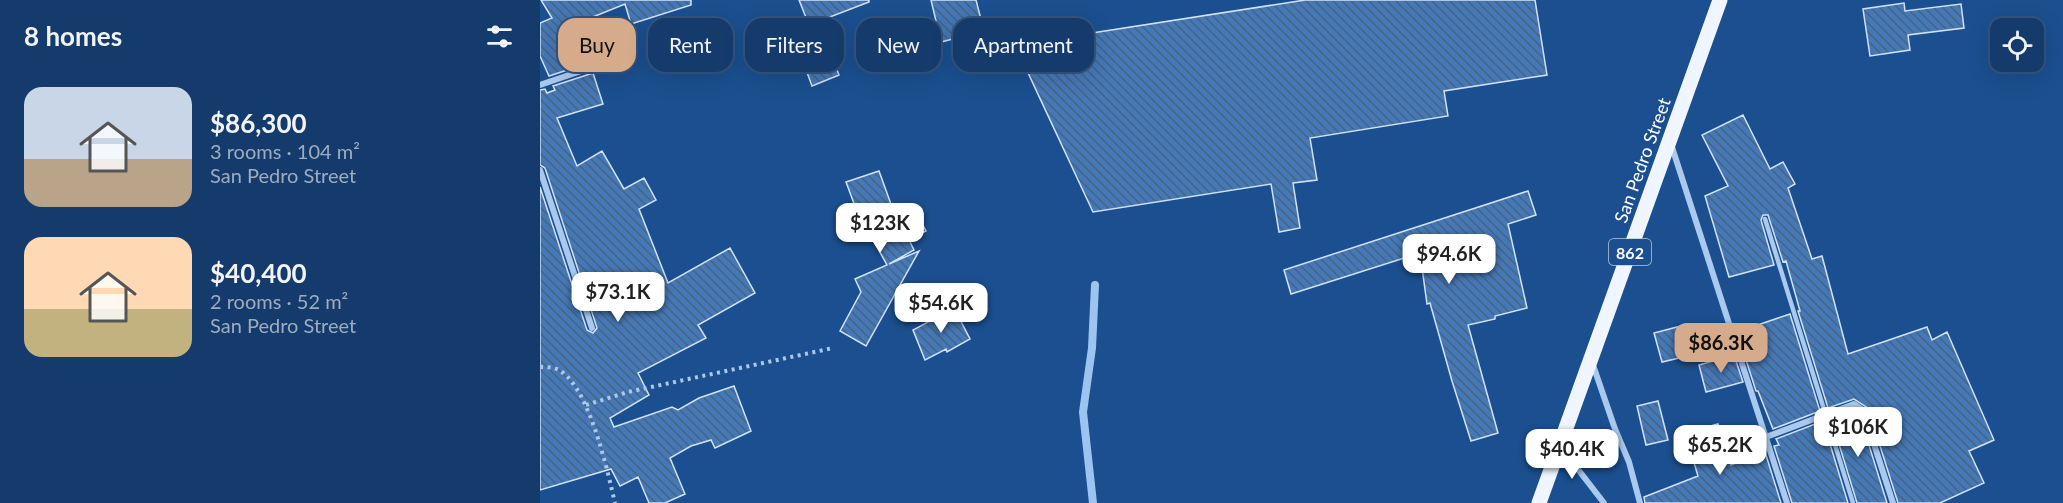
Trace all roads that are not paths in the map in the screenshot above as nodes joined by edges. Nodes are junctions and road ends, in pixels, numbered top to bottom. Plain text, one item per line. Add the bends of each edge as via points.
1 (1720, 0) edge
2 (580, 72) edge
3 (540, 86) edge
4 (1670, 141) junction
5 (540, 170) edge
6 (1765, 219) dead end
7 (592, 328) dead end
8 (1591, 359) junction
9 (1826, 415) junction
10 (1766, 437) junction
11 (1560, 445) junction
12 (1539, 503) edge
13 (1604, 503) edge
14 (1640, 503) edge
15 (1787, 503) edge
16 (1853, 503) edge
17 (1893, 503) edge

1 - 4 main road, San Pedro Street / 862
2 - 3 street
4 - 8 main road, San Pedro Street / 862
4 - 10 street
5 - 7 street
6 - 9 lane
8 - 11 main road, San Pedro Street / 862
8 - 14 street
9 - 10 street
9 - 16 lane
9 - 17 street via 1854,404 1863,410
10 - 15 street
11 - 12 main road, San Pedro Street / 862
11 - 13 street

